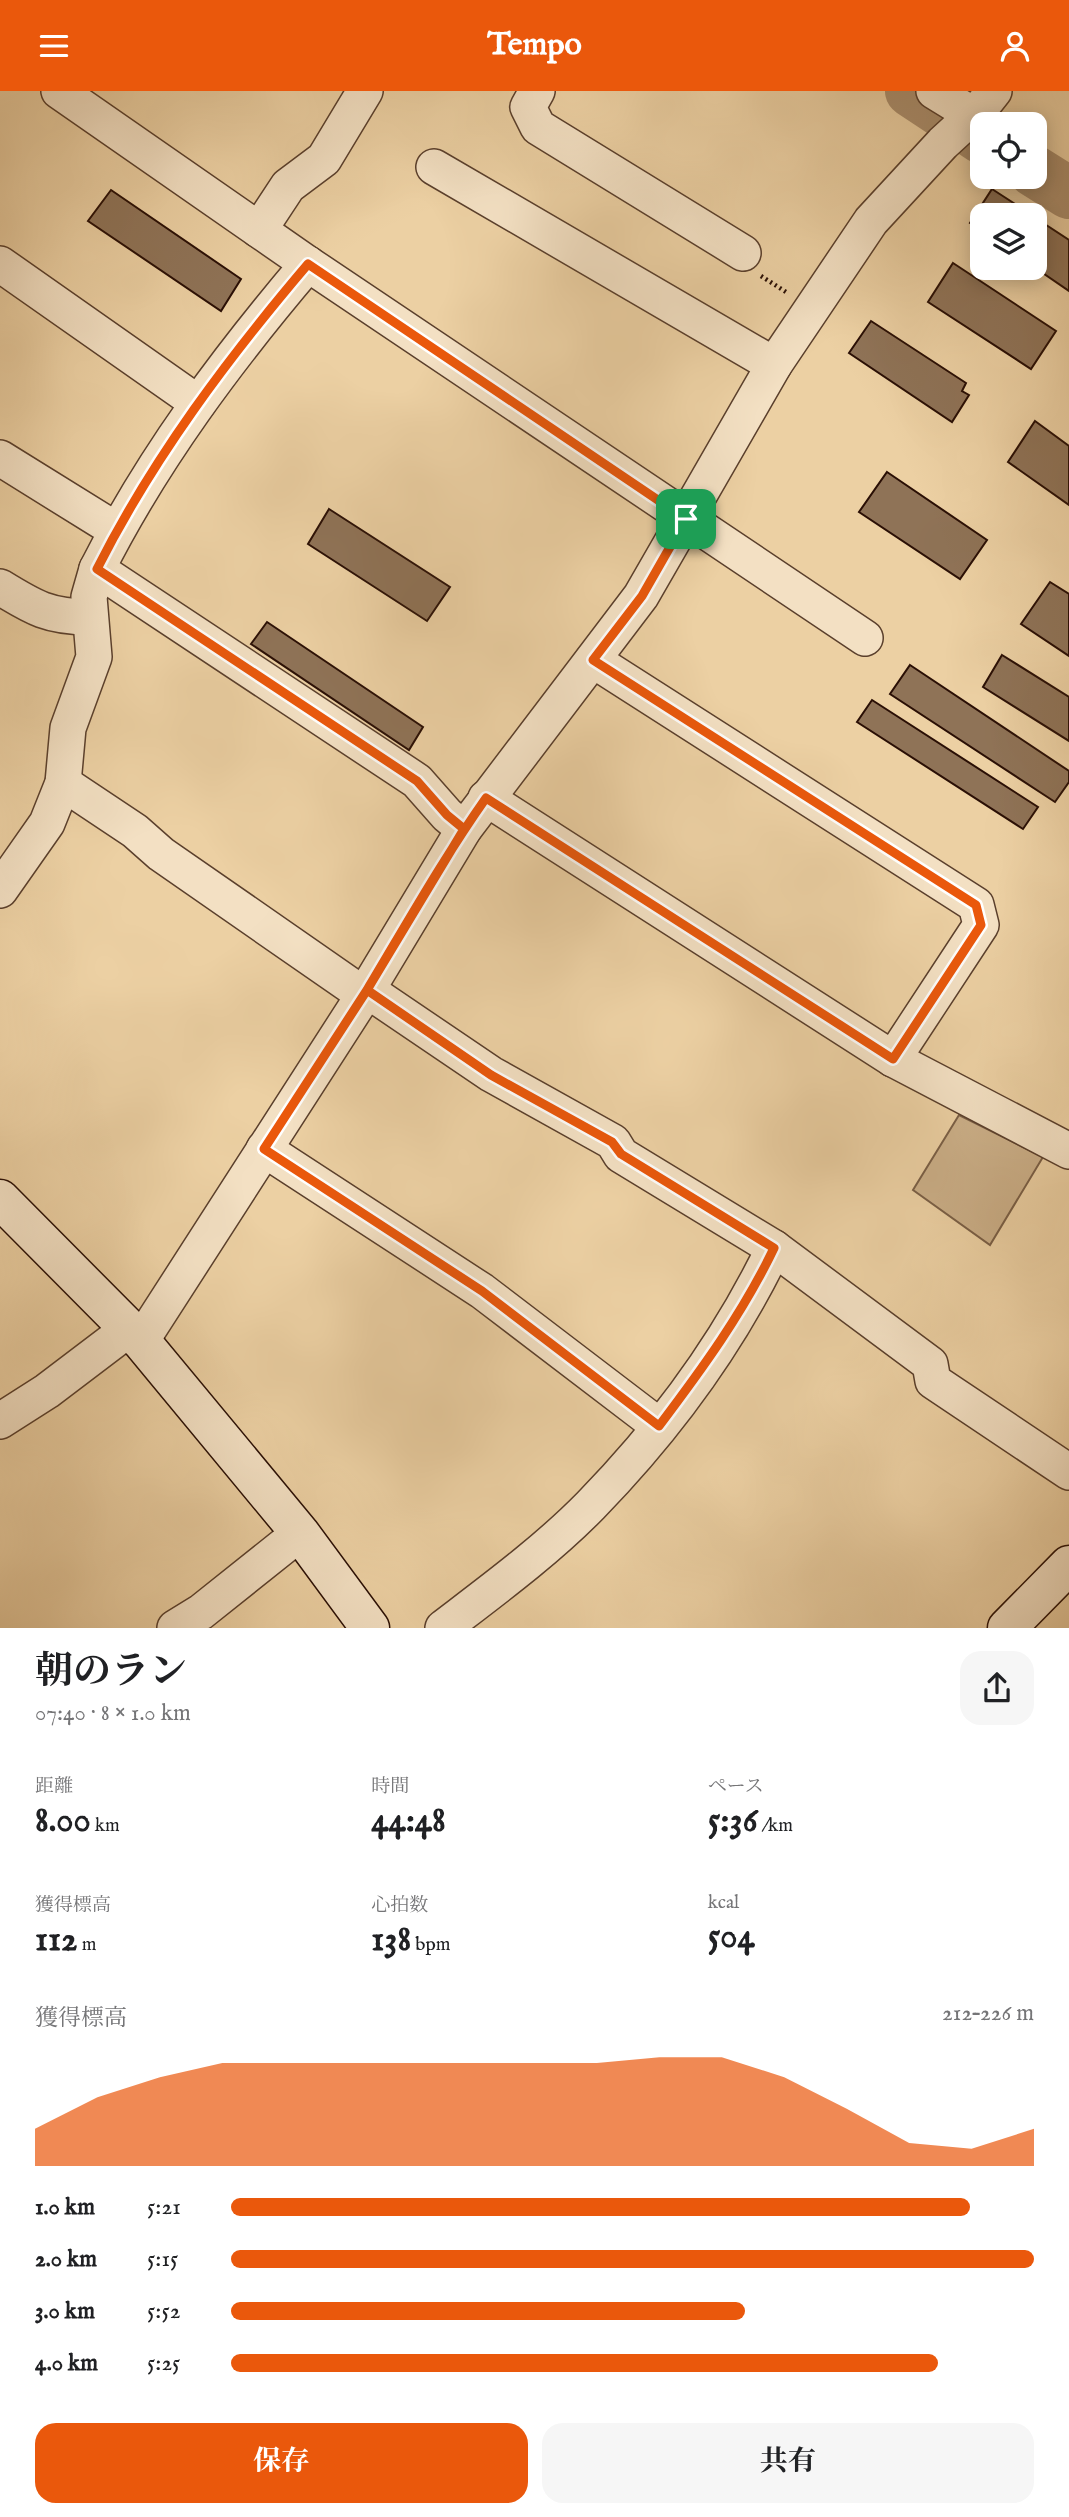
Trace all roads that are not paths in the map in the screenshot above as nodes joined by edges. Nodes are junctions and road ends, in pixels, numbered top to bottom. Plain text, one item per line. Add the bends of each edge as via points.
1 (59, 91) edge
2 (365, 91) edge
3 (537, 91) edge
4 (934, 91) edge
5 (970, 113) edge
6 (970, 116) edge
7 (434, 167) dead end
8 (259, 230) junction
9 (743, 253) road end
10 (0, 264) edge
11 (308, 264) junction
12 (774, 365) junction
13 (198, 403) junction
14 (0, 458) edge
15 (686, 519) junction
16 (117, 530) junction
17 (97, 569) junction
18 (0, 587) edge
19 (90, 617) junction
20 (865, 638) dead end
21 (593, 660) junction
22 (63, 783) junction
23 (486, 798) junction
24 (464, 829) junction
25 (0, 890) edge
26 (366, 992) junction
27 (893, 1059) junction
28 (264, 1149) junction
29 (1069, 1151) edge
30 (0, 1199) edge
31 (774, 1248) junction
32 (136, 1334) junction
33 (0, 1421) edge
34 (659, 1426) junction
35 (1069, 1472) edge
36 (300, 1533) junction
37 (1069, 1565) edge
38 (175, 1628) edge
39 (370, 1628) edge
40 (443, 1628) edge
41 (1007, 1628) edge

1 - 8 street
2 - 8 street via 324,159 288,186
3 - 9 street via 527,107 538,127 711,220
4 - 5 street
6 - 12 street via 871,221
7 - 12 street
8 - 11 street
10 - 13 street
11 - 13 street
11 - 15 street
12 - 15 street
13 - 16 street
14 - 16 street
15 - 20 street
15 - 21 street via 642,596
16 - 17 street
17 - 19 street via 89,597
17 - 24 street via 417,781
18 - 19 street via 38,611 58,617
19 - 22 street via 94,657 68,728
21 - 23 street
21 - 27 street via 976,905 981,925
22 - 25 street via 47,823
22 - 26 street
23 - 24 street
23 - 27 street
24 - 26 street
26 - 28 street
26 - 31 street via 491,1075 612,1142 621,1154
27 - 29 street
28 - 32 street
28 - 34 street via 482,1291
30 - 32 street
31 - 34 street via 717,1349
31 - 35 street via 930,1364 933,1381
32 - 33 street
32 - 36 street
34 - 40 street via 591,1505
36 - 38 street
36 - 39 street
37 - 41 street

